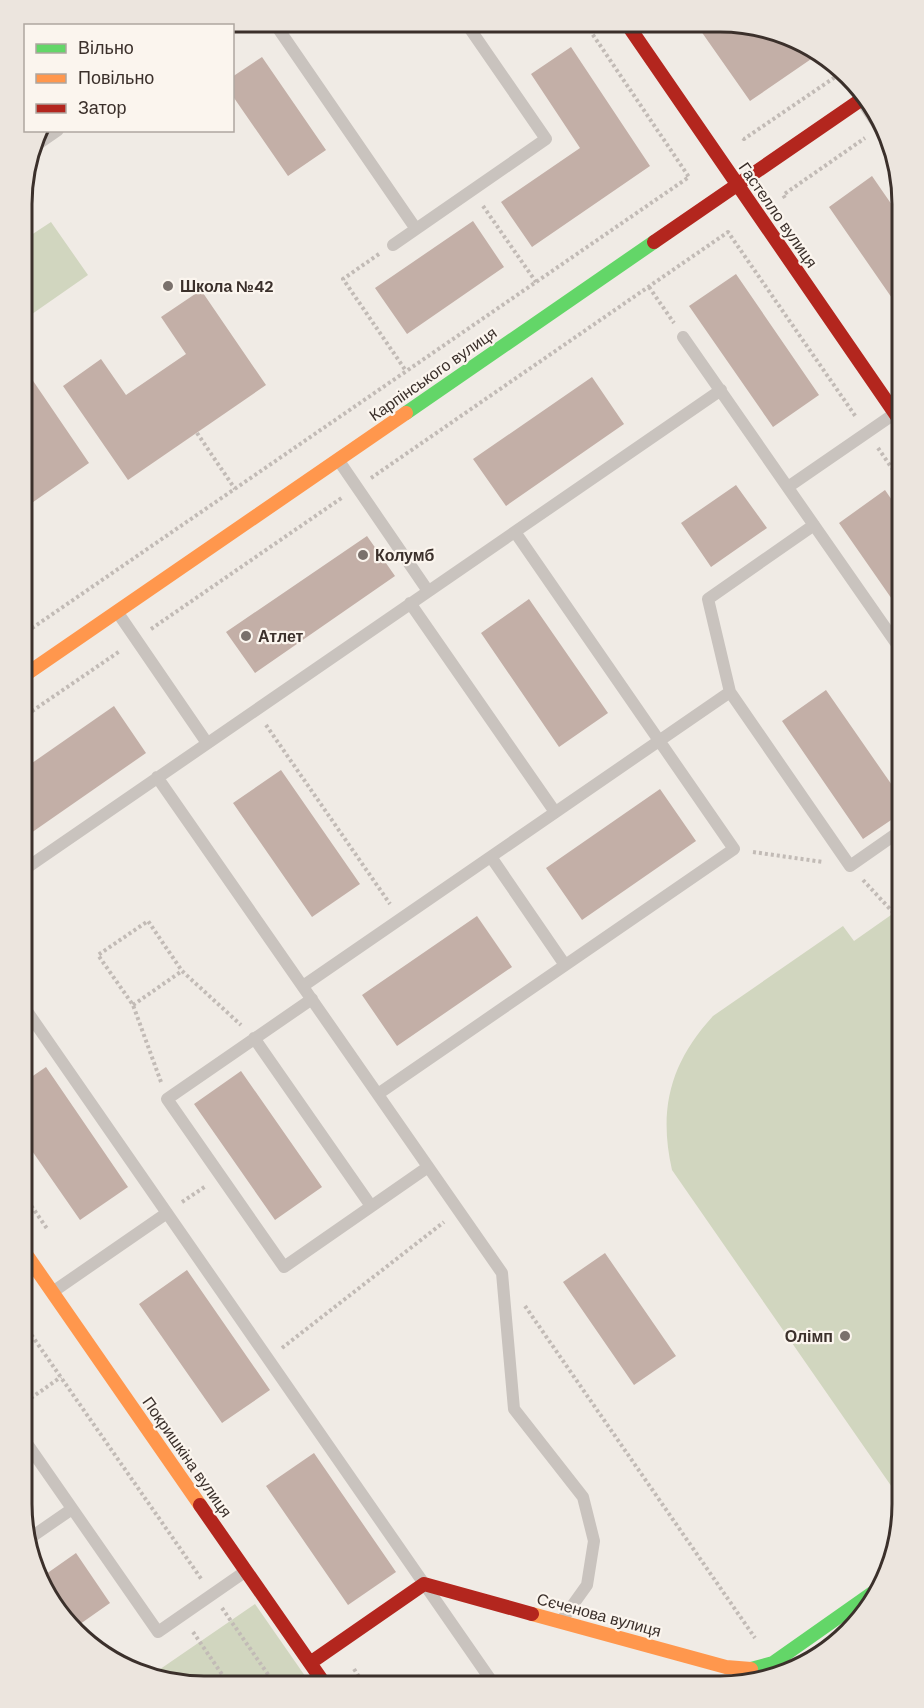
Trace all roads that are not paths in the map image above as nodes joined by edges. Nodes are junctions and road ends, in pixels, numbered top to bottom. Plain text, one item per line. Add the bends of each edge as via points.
1 (281, 32) edge
2 (472, 32) edge
3 (632, 32) edge
4 (858, 101) edge
5 (737, 185) junction
6 (416, 229) junction
7 (393, 245) road end
8 (684, 337) road end
9 (721, 390) junction
10 (892, 409) edge
11 (892, 422) edge
12 (338, 460) junction
13 (788, 487) junction
14 (814, 525) junction
15 (515, 532) junction
16 (428, 591) junction
17 (410, 603) junction
18 (117, 612) junction
19 (892, 637) edge
20 (32, 670) edge
21 (729, 692) junction
22 (659, 741) junction
23 (207, 743) junction
24 (157, 777) junction
25 (555, 812) junction
26 (892, 837) edge
27 (491, 856) junction
28 (32, 864) edge
29 (565, 965) junction
30 (303, 986) junction
31 (312, 999) junction
32 (32, 1018) edge
33 (254, 1038) junction
34 (378, 1094) junction
35 (428, 1167) junction
36 (371, 1206) junction
37 (167, 1213) junction
38 (32, 1263) edge
39 (52, 1292) junction
40 (32, 1451) edge
41 (72, 1509) junction
42 (34, 1535) edge
43 (246, 1571) junction
44 (424, 1584) junction
45 (863, 1599) edge
46 (561, 1622) junction
47 (310, 1663) junction
48 (773, 1663) junction
49 (775, 1667) edge
50 (319, 1676) edge
51 (488, 1676) edge

1 - 6 lane
2 - 6 lane via 546,139
3 - 5 street, Гастелло вулиця
4 - 5 street, Карпінського вулиця
5 - 10 street, Гастелло вулиця
5 - 12 street, Карпінського вулиця
6 - 7 lane
8 - 9 lane
9 - 13 lane
9 - 15 lane
11 - 13 lane via 867,432
12 - 16 lane
12 - 18 street, Карпінського вулиця
13 - 14 lane
14 - 19 lane
14 - 21 lane via 708,599
15 - 16 lane
15 - 22 lane
16 - 17 lane
17 - 23 lane
17 - 25 lane
18 - 20 street, Карпінського вулиця
18 - 23 lane
21 - 22 lane
21 - 26 lane via 850,866
22 - 25 lane
22 - 29 lane via 734,849
23 - 24 lane
24 - 28 lane
24 - 30 lane
25 - 27 lane
27 - 29 lane
27 - 30 lane
29 - 34 lane
30 - 31 lane
31 - 33 lane
31 - 34 lane
32 - 37 lane
33 - 36 lane
33 - 36 lane via 167,1099 284,1267
34 - 35 lane
35 - 36 lane
35 - 46 lane via 502,1273 514,1409 583,1497 594,1541 586,1585
37 - 39 lane
37 - 44 lane
38 - 39 street, Покришкіна вулиця
39 - 43 street, Покришкіна вулиця
40 - 41 lane
41 - 42 lane
41 - 43 lane via 158,1632
43 - 47 street, Покришкіна вулиця
44 - 46 street, Сєченова вулиця
44 - 47 street
44 - 51 lane
45 - 48 street, Сєченова вулиця
46 - 48 street, Сєченова вулиця via 726,1667 750,1669
47 - 50 street, Покришкіна вулиця
48 - 49 lane

